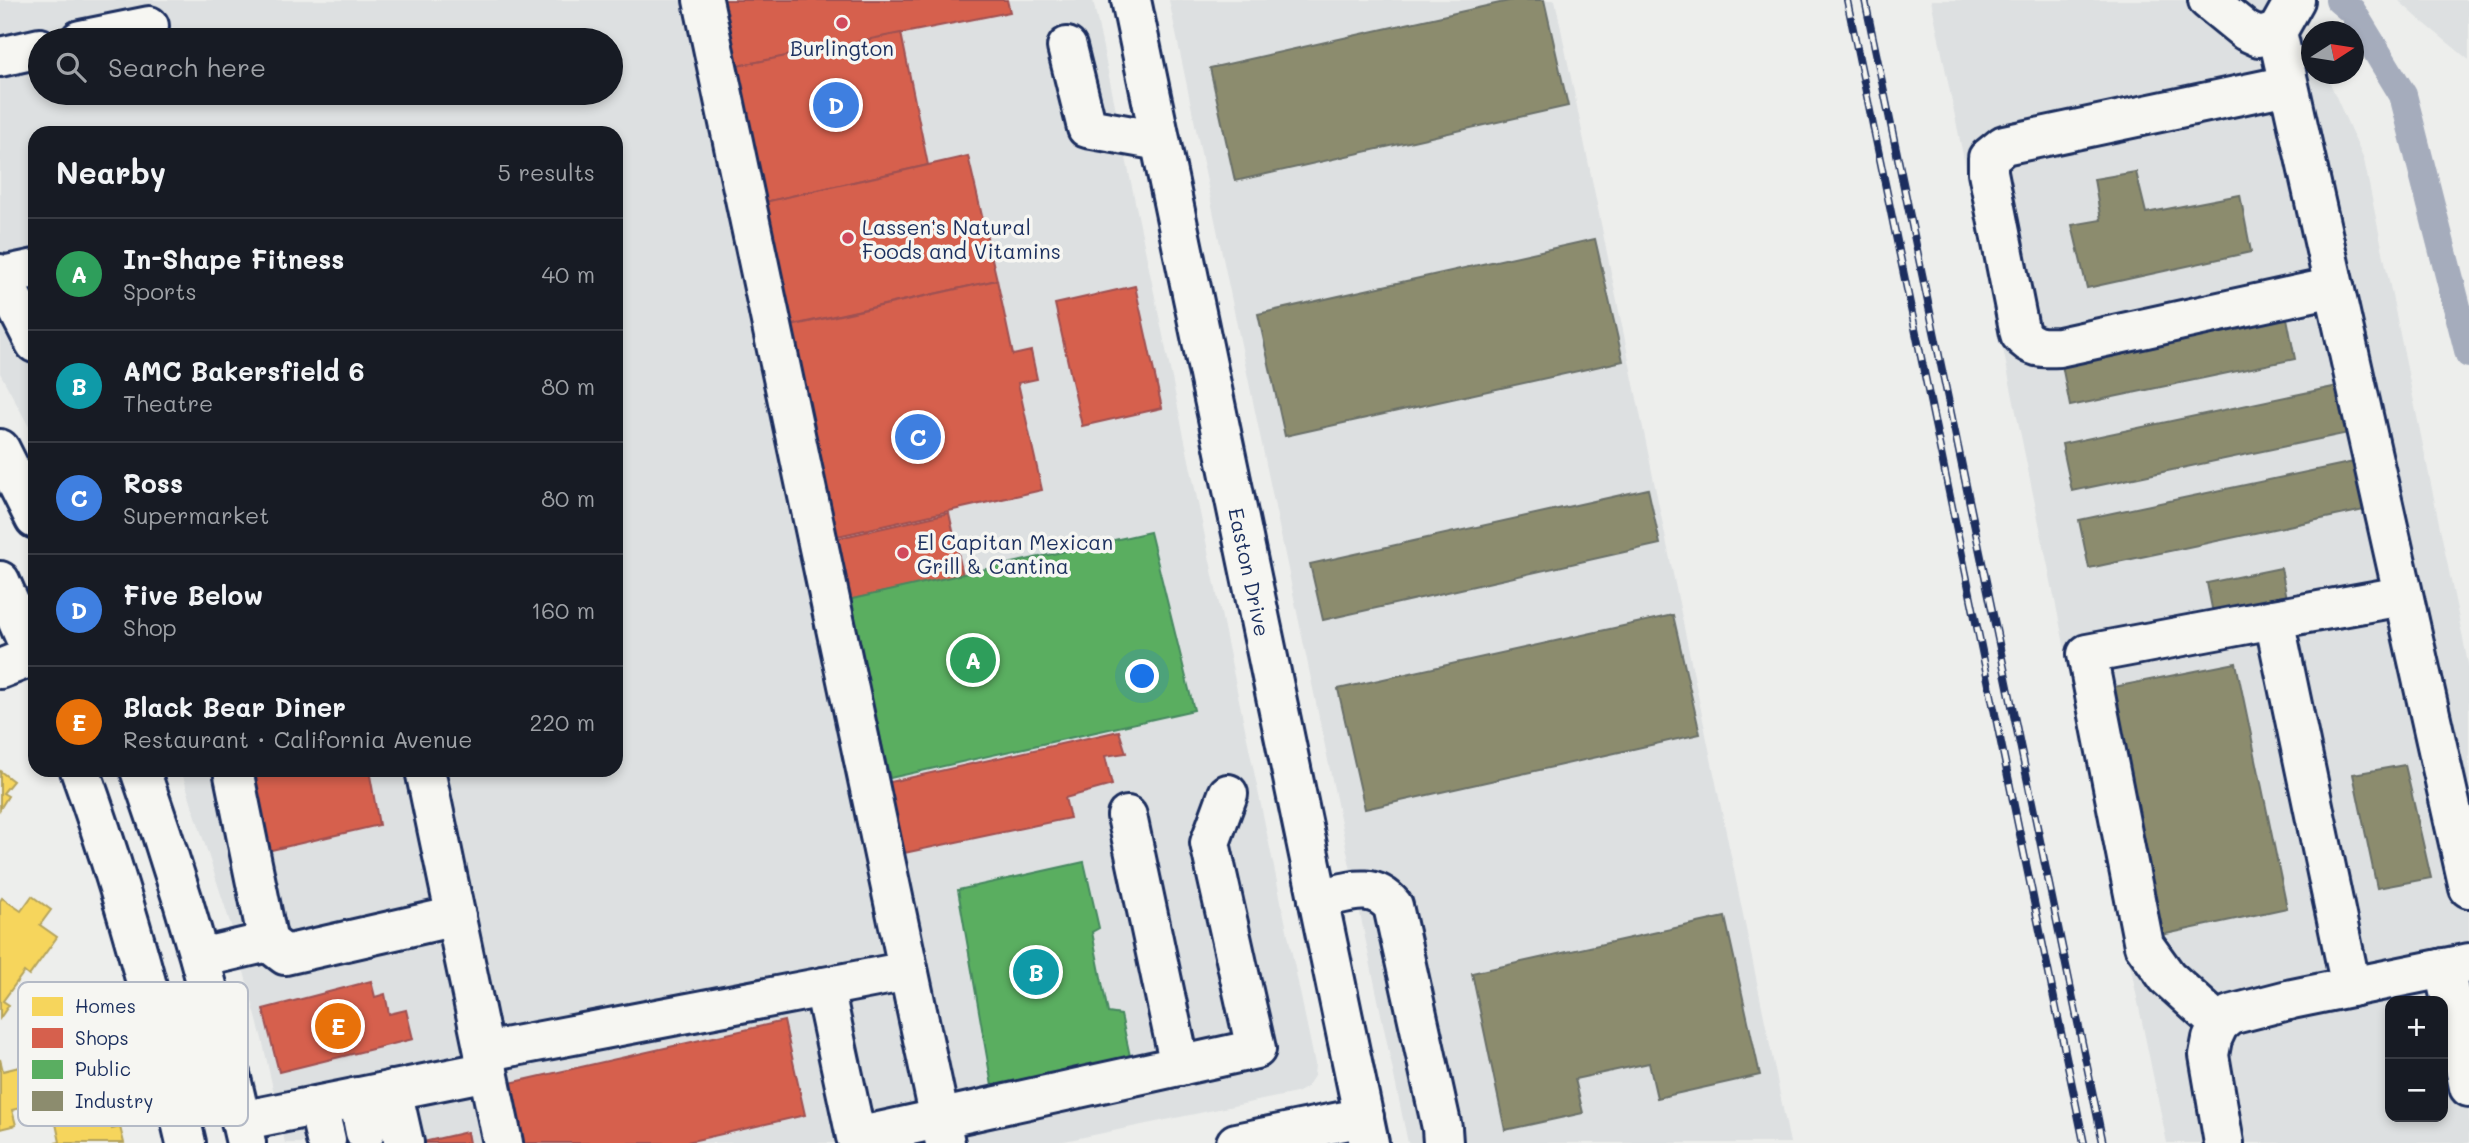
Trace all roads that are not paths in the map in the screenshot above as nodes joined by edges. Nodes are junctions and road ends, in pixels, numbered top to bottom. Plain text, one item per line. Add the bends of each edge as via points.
1 (703, 0) edge
2 (1131, 0) edge
3 (2208, 0) edge
4 (2288, 13) edge
5 (149, 26) dead end
6 (139, 28) edge
7 (1067, 47) dead end
8 (28, 51) edge
9 (0, 57) edge
10 (2288, 85) junction
11 (1160, 141) junction
12 (12, 273) edge
13 (2334, 287) junction
14 (28, 322) edge
15 (0, 449) edge
16 (28, 505) edge
17 (1, 584) edge
18 (2402, 596) junction
19 (28, 608) edge
20 (2274, 619) junction
21 (23, 662) edge
22 (82, 777) edge
23 (142, 777) edge
24 (234, 777) edge
25 (426, 777) edge
26 (1228, 794) dead end
27 (1127, 816) dead end
28 (2469, 888) edge
29 (1318, 899) junction
30 (456, 916) junction
31 (268, 942) junction
32 (200, 958) junction
33 (2457, 965) edge
34 (908, 971) junction
35 (146, 982) edge
36 (206, 982) edge
37 (824, 987) junction
38 (2351, 987) junction
39 (2220, 1024) junction
40 (486, 1061) junction
41 (1180, 1066) junction
42 (2469, 1087) edge
43 (372, 1106) junction
44 (182, 1126) edge
45 (1367, 1130) edge
46 (942, 1131) edge
47 (244, 1132) edge
48 (844, 1140) edge
49 (186, 1143) edge
50 (404, 1143) edge
51 (503, 1143) edge
52 (1236, 1143) edge
53 (1443, 1143) edge
54 (2224, 1143) edge

1 - 34 street
2 - 11 street, Easton Drive
3 - 4 street via 2259,37
4 - 10 street
5 - 6 street
7 - 11 street via 1087,128
8 - 9 street
10 - 13 street
10 - 13 street via 2004,145 1994,151 1988,158 1988,172 2020,334 2042,348 2059,347
11 - 29 street, Easton Drive
12 - 14 street
13 - 18 street
15 - 16 street
17 - 19 street
17 - 21 street
18 - 20 street
18 - 28 street
20 - 38 street
20 - 39 street via 2087,654 2144,945 2166,977
22 - 35 street
23 - 32 street
24 - 31 street
25 - 30 street
26 - 41 street via 1210,843 1256,1049
27 - 41 street
29 - 45 street, Easton Drive
29 - 53 street via 1363,889 1383,894 1393,906
30 - 31 street via 285,955
30 - 40 street
31 - 32 street
32 - 36 street
33 - 38 street
33 - 42 street
34 - 37 street
34 - 46 street
37 - 40 street
37 - 48 street
38 - 39 street via 2230,1014
39 - 54 street via 2208,1055
40 - 43 street
40 - 51 street
41 - 46 street
43 - 47 street via 322,1123
43 - 50 street
44 - 49 street
45 - 52 street
46 - 48 street

